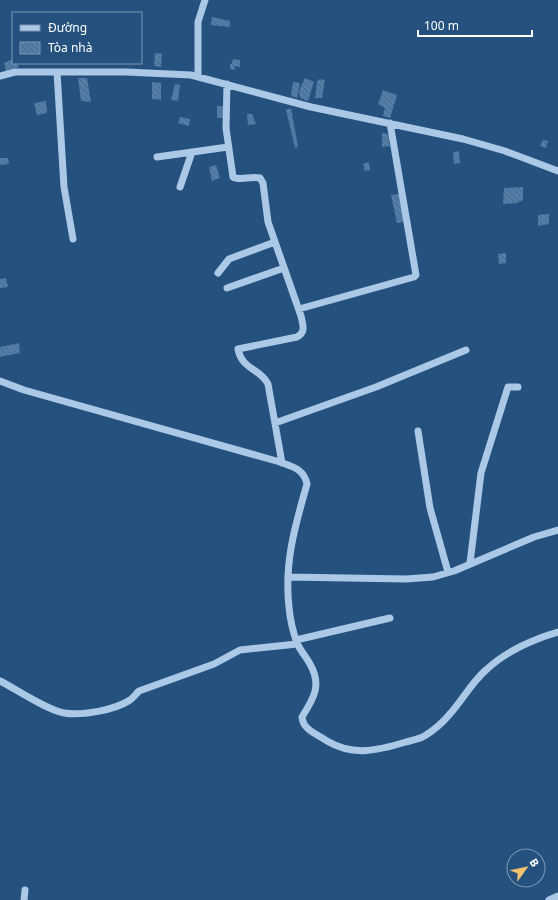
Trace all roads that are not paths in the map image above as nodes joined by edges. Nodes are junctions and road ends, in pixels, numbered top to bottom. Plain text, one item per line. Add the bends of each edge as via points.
1 (205, 0) edge
2 (57, 72) junction
3 (0, 76) edge
4 (198, 77) junction
5 (227, 84) junction
6 (390, 123) junction
7 (228, 147) junction
8 (192, 152) junction
9 (157, 157) dead end
10 (558, 171) edge
11 (180, 187) dead end
12 (73, 239) dead end
13 (275, 242) junction
14 (284, 268) junction
15 (218, 273) dead end
16 (227, 288) dead end
17 (299, 309) junction
18 (466, 350) dead end
19 (0, 380) edge
20 (518, 387) dead end
21 (275, 423) junction
22 (418, 431) dead end
23 (282, 463) junction
24 (558, 530) edge
25 (470, 563) junction
26 (448, 572) junction
27 (288, 577) junction
28 (390, 618) dead end
29 (558, 632) edge
30 (297, 642) junction
31 (0, 680) edge
32 (25, 890) dead end
33 (558, 896) edge
34 (24, 900) edge
35 (549, 900) edge

1 - 4 street via 198,22
2 - 3 street via 15,72
2 - 4 street via 126,72
2 - 12 street via 64,187
4 - 5 street
5 - 6 street via 311,107
5 - 7 street
6 - 10 street via 505,151
6 - 17 street via 416,275
7 - 8 street
7 - 13 street via 233,177 260,178 263,183 268,222
8 - 9 street
8 - 11 street
13 - 14 street
13 - 15 street via 229,260
14 - 16 street
14 - 17 street
17 - 21 street via 304,330 302,334 238,349 243,362 266,379
18 - 21 street via 376,387
19 - 23 street via 24,390
20 - 25 street via 508,387 481,473
21 - 23 street
22 - 26 street via 430,508
23 - 27 street via 300,470 306,476 307,484 291,540
24 - 25 street
25 - 26 street
26 - 27 street via 433,577 406,579
27 - 30 street via 289,608
28 - 30 street
29 - 30 street via 516,649 486,670 449,715 426,736 366,752 330,743 302,722 317,687 317,680
30 - 31 street via 240,650 214,664 139,691 130,700 91,713 63,713
32 - 34 street
33 - 35 street

